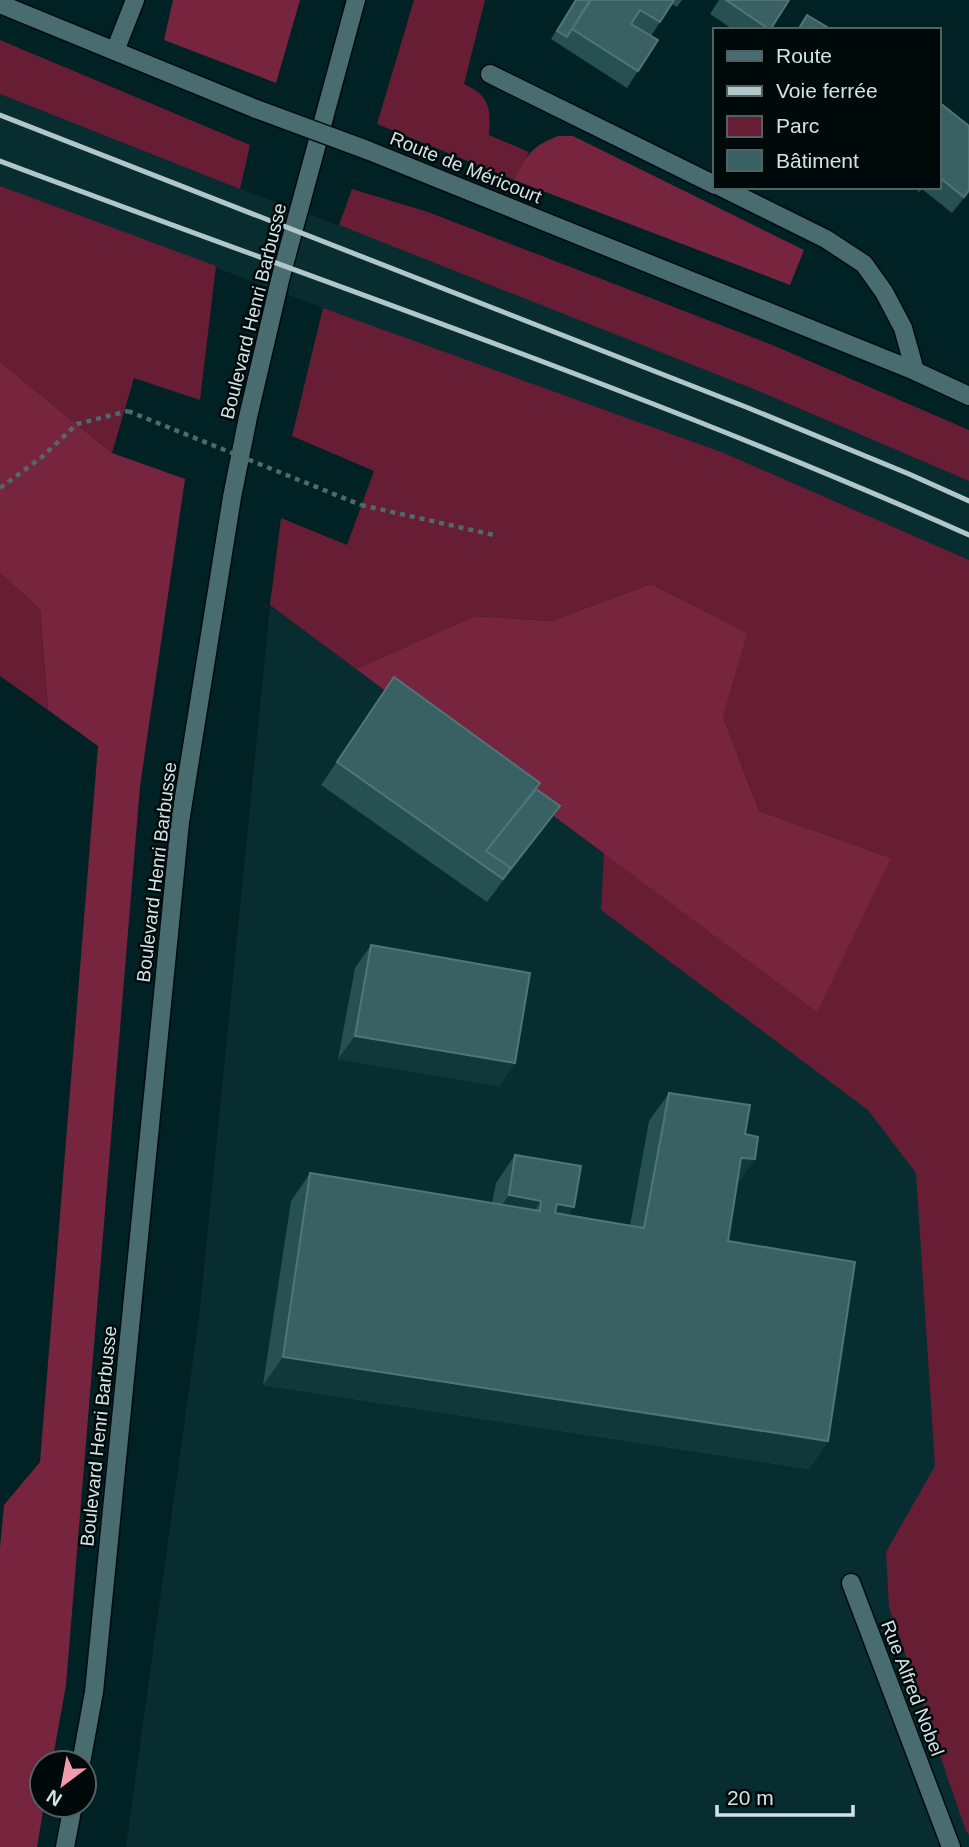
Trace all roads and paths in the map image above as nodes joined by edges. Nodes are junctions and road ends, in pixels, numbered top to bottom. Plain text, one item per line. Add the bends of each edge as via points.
1 (135, 0) edge
2 (356, 0) edge
3 (0, 4) edge
4 (115, 51) junction
5 (490, 74) dead end
6 (713, 184) edge
7 (725, 189) edge
8 (915, 371) junction
9 (969, 396) edge
10 (0, 488) edge
11 (494, 535) dead end
12 (851, 1583) dead end
13 (83, 1749) edge
14 (70, 1819) edge
15 (65, 1847) edge
16 (951, 1847) edge

1 - 4 main road
2 - 13 main road, Boulevard Henri Barbusse via 248,417 180,822 94,1692
3 - 4 main road, Route de Méricourt
4 - 8 main road, Route de Méricourt, bridge
5 - 6 main road
7 - 8 main road via 826,239 864,264 903,328
8 - 9 main road, Route de Méricourt
10 - 11 path, bridge via 77,424 128,411 361,505
12 - 16 main road, Rue Alfred Nobel
14 - 15 main road

